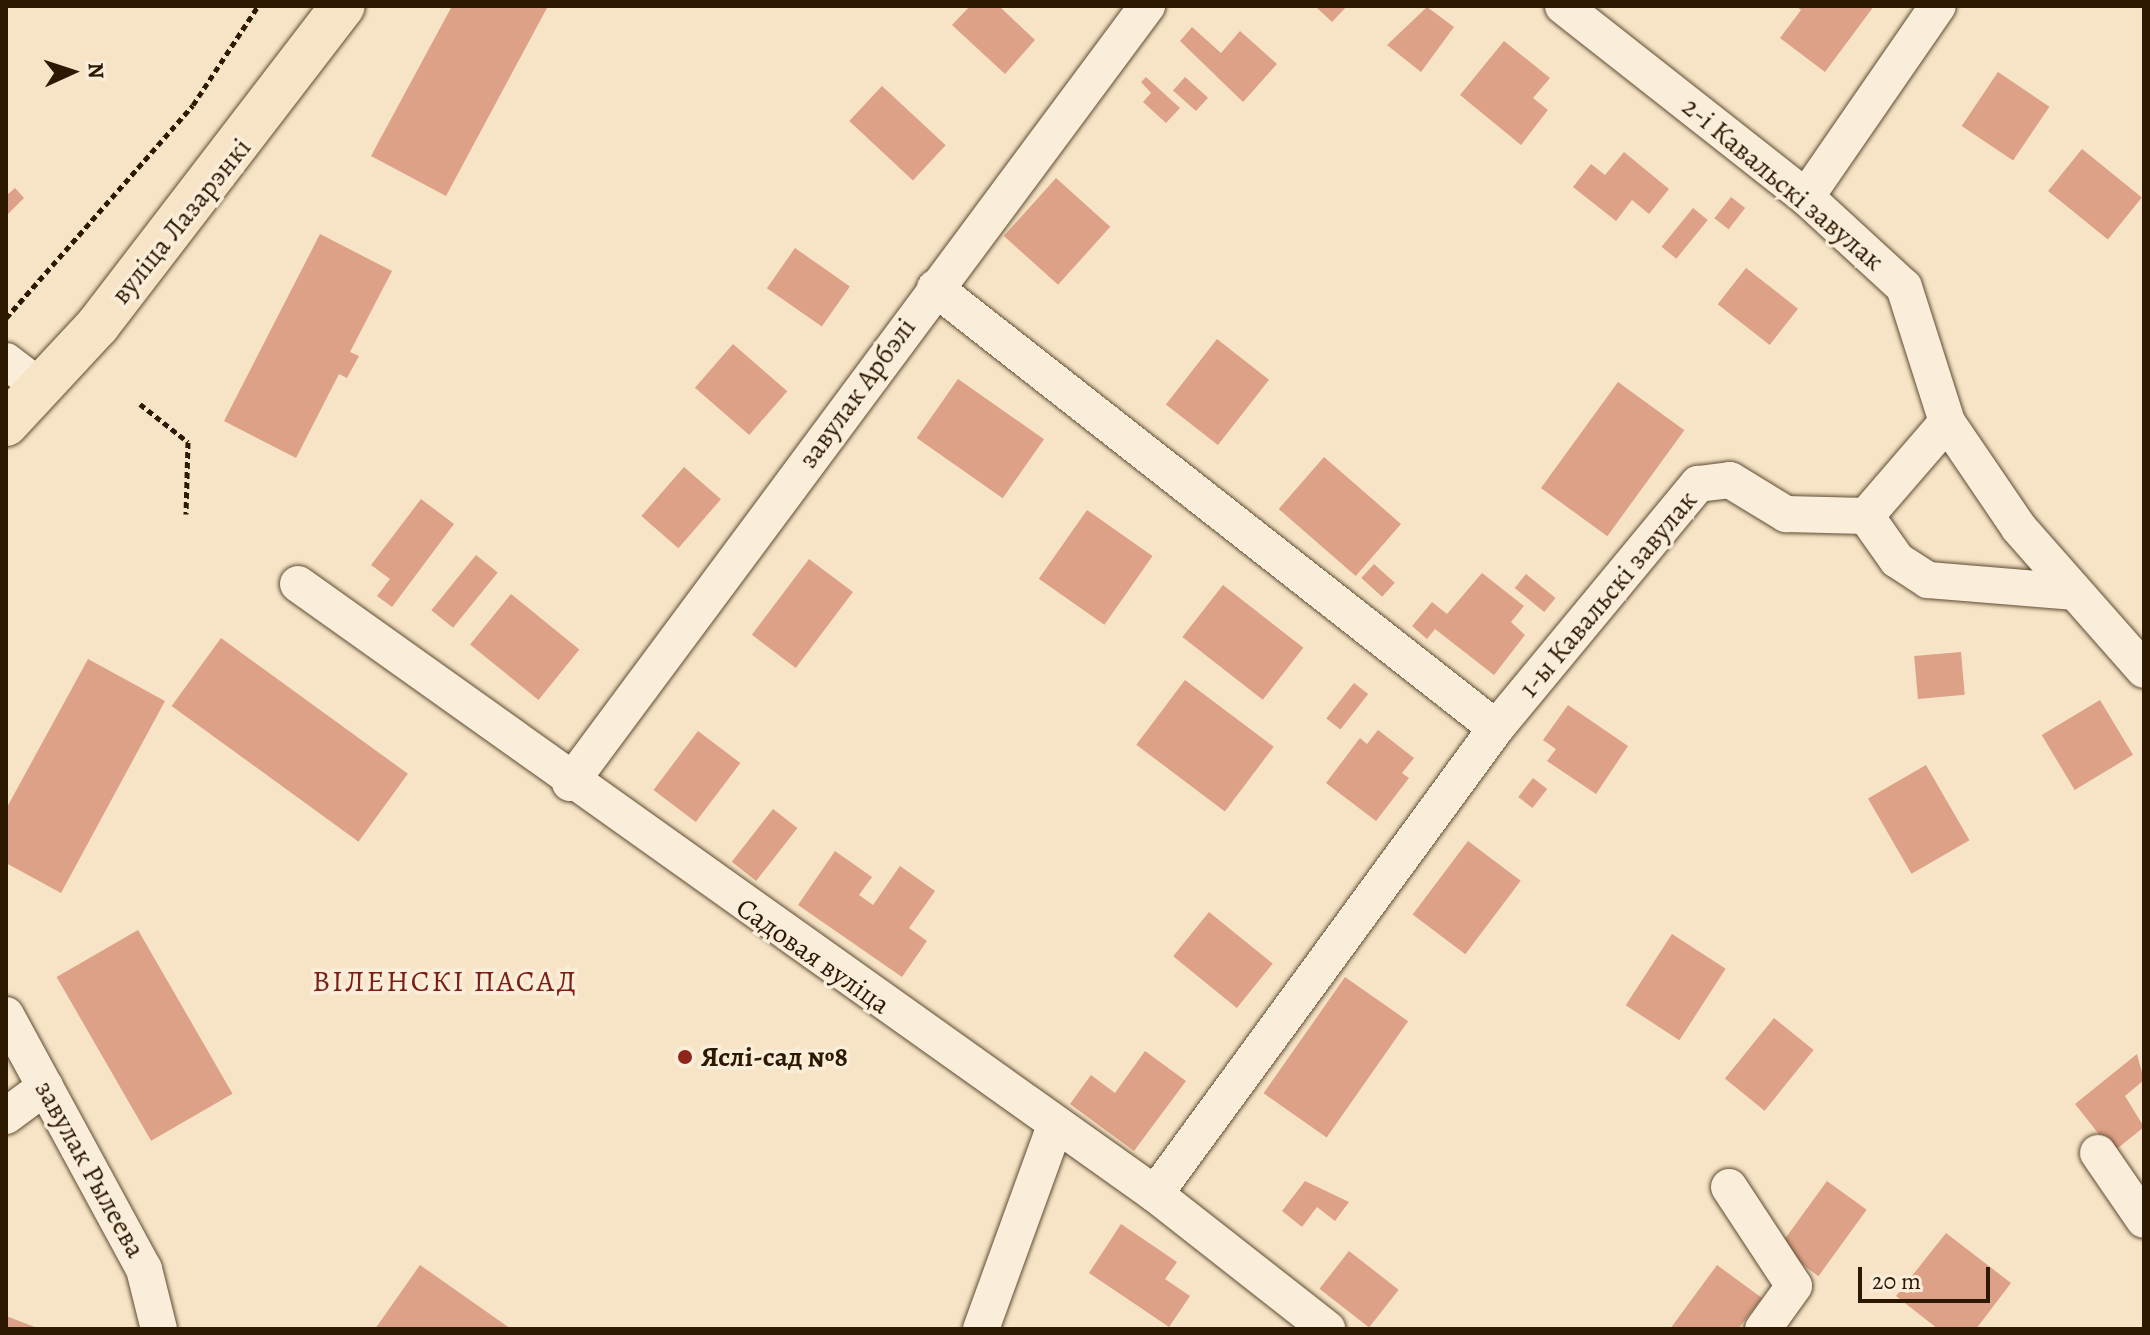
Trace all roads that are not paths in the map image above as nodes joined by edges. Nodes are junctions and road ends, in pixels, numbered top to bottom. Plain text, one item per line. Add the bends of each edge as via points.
1 (343, 6) edge
2 (1147, 6) edge
3 (1563, 6) edge
4 (1938, 6) edge
5 (1806, 197) junction
6 (935, 288) junction
7 (6, 361) edge
8 (41, 388) junction
9 (1947, 422) junction
10 (6, 424) edge
11 (1866, 516) junction
12 (298, 584) dead end
13 (2073, 592) junction
14 (2144, 670) edge
15 (1496, 728) junction
16 (570, 783) junction
17 (6, 1015) edge
18 (45, 1087) junction
19 (6, 1116) edge
20 (1054, 1128) junction
21 (2098, 1153) dead end
22 (1729, 1187) dead end
23 (1155, 1194) junction
24 (2144, 1220) edge
25 (159, 1329) edge
26 (981, 1329) edge
27 (1327, 1329) edge
28 (1763, 1329) edge

1 - 8 main road, вуліца Лазарэнкі via 264,117
2 - 6 street, завулак Арбэлі
3 - 5 street, 2-і Кавальскі завулак
4 - 5 street
5 - 9 street, 2-і Кавальскі завулак via 1904,287
6 - 15 street
6 - 16 street, завулак Арбэлі
7 - 8 street
8 - 10 main road, вуліца Лазарэнкі
9 - 11 street
9 - 13 street, 2-і Кавальскі завулак
11 - 13 street via 1897,560 1928,580
11 - 15 street, 1-ы Кавальскі завулак via 1786,514 1730,480 1698,484
12 - 16 street, Садовая вуліца
13 - 14 street, 2-і Кавальскі завулак
15 - 23 street, 1-ы Кавальскі завулак
16 - 20 street, Садовая вуліца
17 - 18 street, завулак Рылеева
18 - 19 street
18 - 25 street, завулак Рылеева via 144,1269
20 - 23 street, Садовая вуліца
20 - 26 street
21 - 24 street
22 - 28 street via 1794,1286
23 - 27 street, Садовая вуліца

